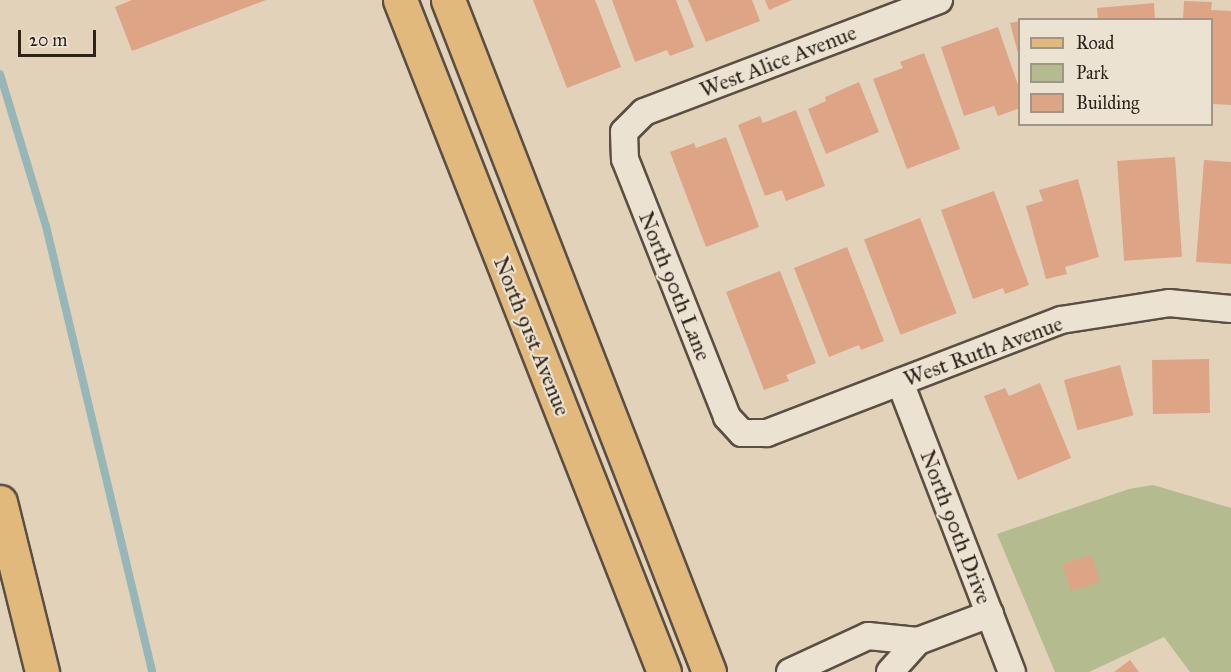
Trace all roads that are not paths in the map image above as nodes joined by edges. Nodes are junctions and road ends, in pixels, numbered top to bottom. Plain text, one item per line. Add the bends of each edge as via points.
1 (400, 0) edge
2 (448, 0) edge
3 (939, 0) edge
4 (624, 132) joint
5 (1231, 309) edge
6 (900, 382) junction
7 (742, 433) joint
8 (0, 502) edge
9 (990, 614) junction
10 (918, 641) junction
11 (42, 672) edge
12 (664, 672) edge
13 (708, 672) edge
14 (790, 672) edge
15 (890, 672) edge
16 (1012, 672) edge

1 - 12 main road, North 91st Avenue
2 - 13 main road, North 91st Avenue
3 - 4 street, West Alice Avenue via 644,112
4 - 7 street, North 90th Lane via 625,159 727,417
5 - 6 street, West Ruth Avenue via 1169,303 1061,320
6 - 7 street, West Ruth Avenue via 767,433
6 - 9 street, North 90th Drive
8 - 11 main road
9 - 10 street
9 - 16 street, North 90th Drive
10 - 14 street via 868,636
10 - 15 street

